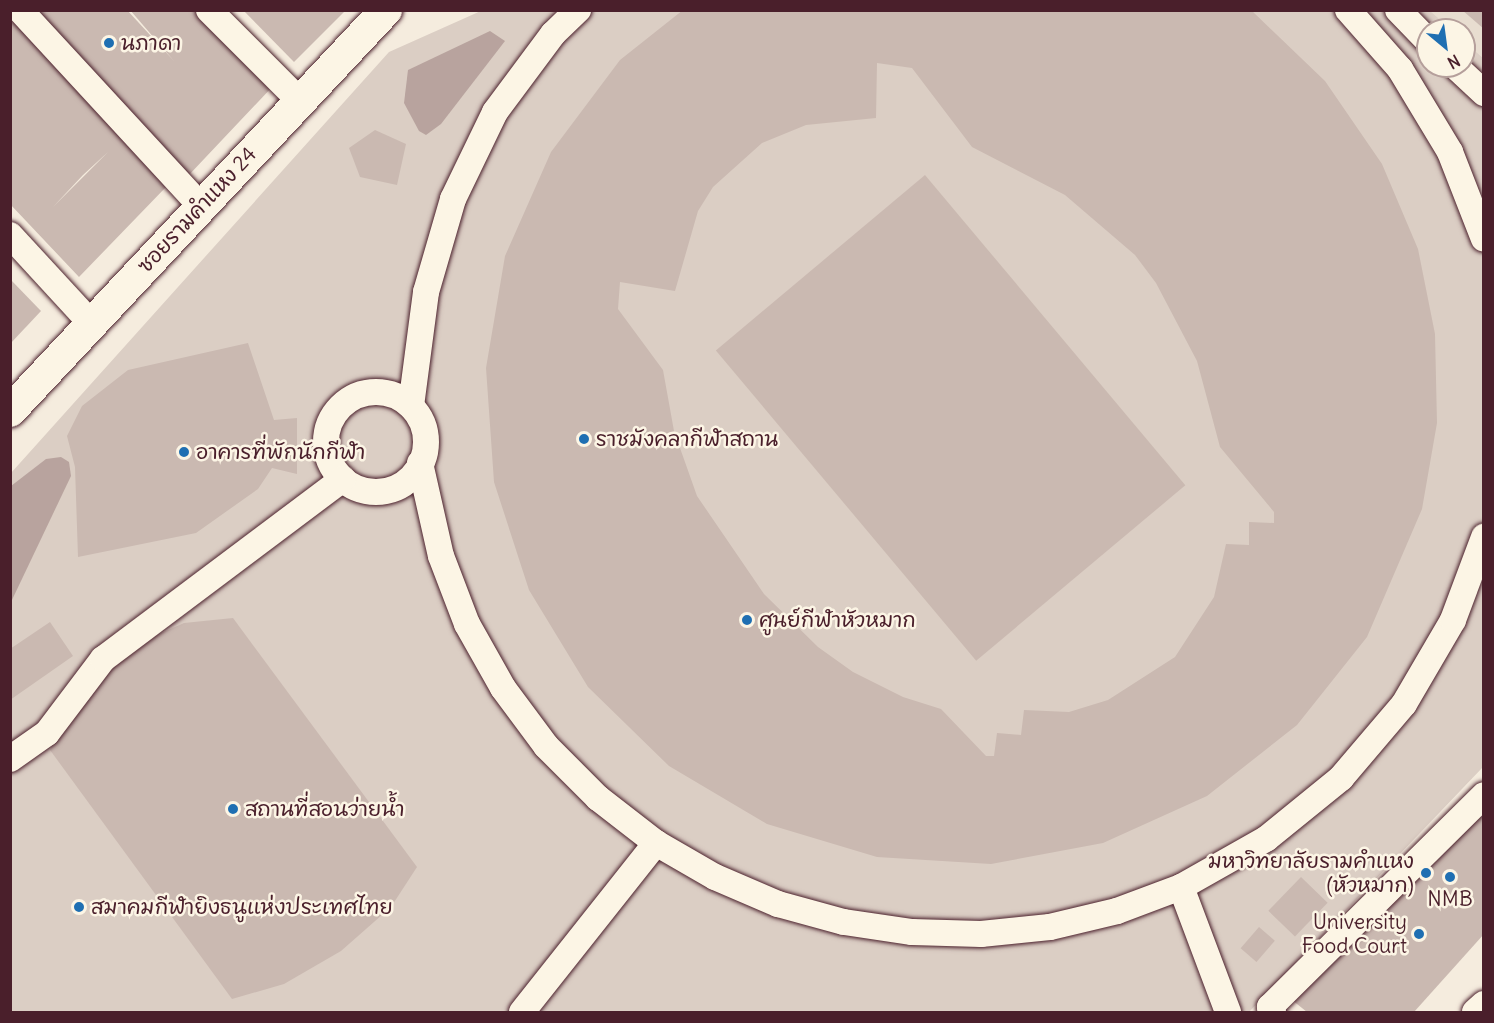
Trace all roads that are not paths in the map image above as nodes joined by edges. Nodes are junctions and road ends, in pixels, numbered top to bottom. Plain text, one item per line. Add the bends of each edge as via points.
1 (20, 10) edge
2 (209, 10) edge
3 (386, 10) edge
4 (1348, 10) edge
5 (1398, 10) edge
6 (567, 14) edge
7 (1416, 29) edge
8 (1468, 78) edge
9 (1484, 93) edge
10 (300, 101) junction
11 (200, 205) junction
12 (10, 235) edge
13 (1484, 239) edge
14 (91, 323) junction
15 (411, 406) junction
16 (10, 411) edge
17 (420, 463) junction
18 (343, 478) junction
19 (1484, 537) edge
20 (10, 759) edge
21 (1482, 798) edge
22 (656, 843) junction
23 (1181, 886) junction
24 (1484, 1004) edge
25 (522, 1012) edge
26 (1228, 1012) edge
27 (1274, 1012) edge
28 (1475, 1012) edge

1 - 11 street
2 - 10 street
3 - 10 main road, ซอยรามคำแหง 24
4 - 13 street via 1400,69 1450,152
5 - 7 street
6 - 15 street via 495,112 453,199 426,292
8 - 9 street
10 - 11 main road, ซอยรามคำแหง 24
11 - 14 main road, ซอยรามคำแหง 24
12 - 14 street
14 - 16 main road, ซอยรามคำแหง 24
15 - 17 street via 426,437
15 - 18 street via 380,392 347,401 335,413 326,444 328,459
17 - 18 street via 392,489 362,490
17 - 22 street via 441,556 467,624 502,688 576,776
18 - 20 street via 103,659 47,733
19 - 23 street via 1453,620 1404,704 1341,778 1266,839
21 - 27 street via 1270,1007
22 - 23 street via 715,877 778,904 844,922 912,932 981,934 1050,927
22 - 25 street
23 - 26 street
24 - 28 street

